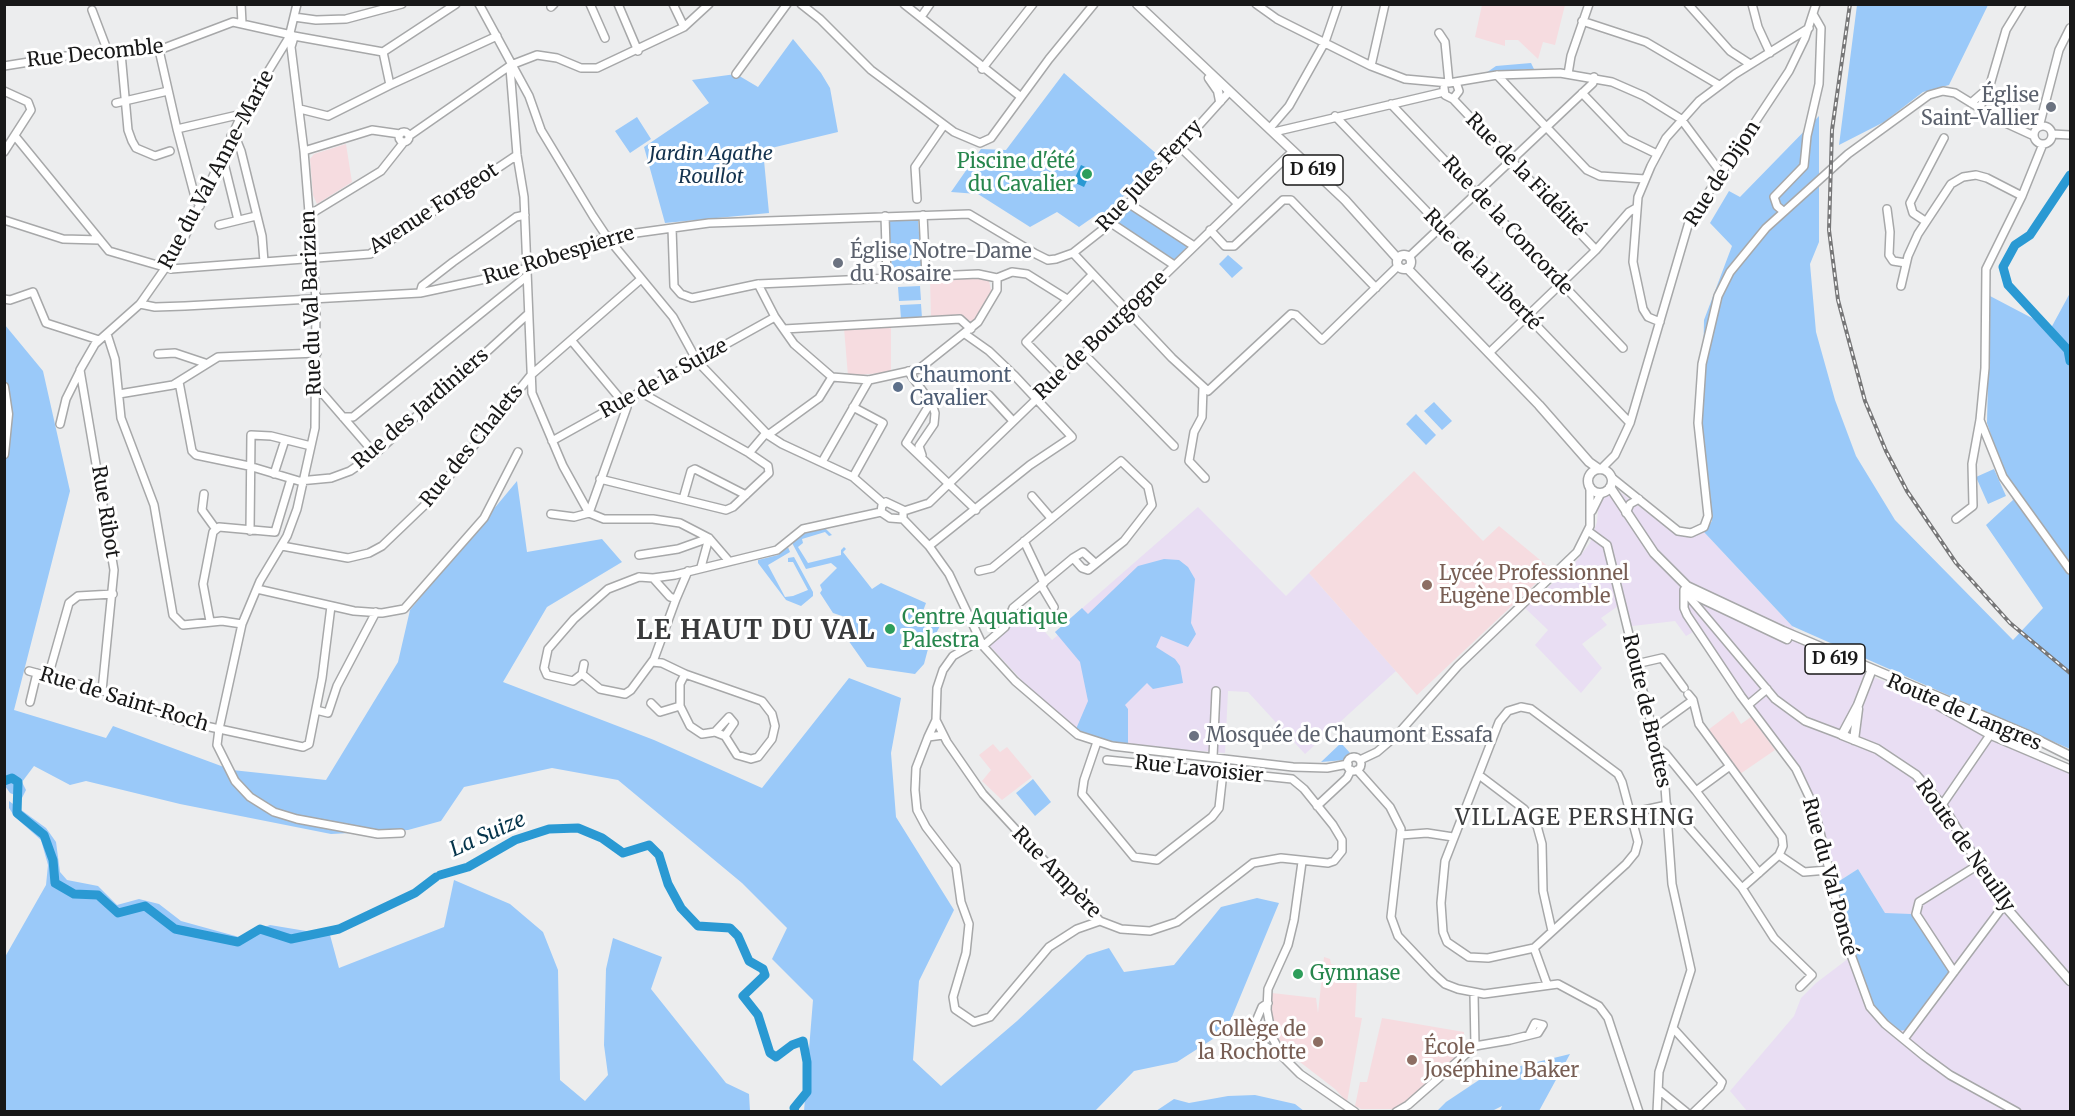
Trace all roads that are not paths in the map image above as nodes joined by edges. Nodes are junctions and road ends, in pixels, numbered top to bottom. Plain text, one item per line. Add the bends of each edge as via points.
1 (240, 4) edge
2 (297, 4) edge
3 (402, 4) edge
4 (456, 4) edge
5 (479, 4) edge
6 (590, 4) edge
7 (618, 4) edge
8 (673, 4) edge
9 (709, 4) edge
10 (801, 4) edge
11 (904, 4) edge
12 (930, 4) edge
13 (1033, 4) edge
14 (1094, 4) edge
15 (1137, 4) edge
16 (1338, 4) edge
17 (1385, 4) edge
18 (1589, 4) edge
19 (1688, 4) edge
20 (1752, 4) edge
21 (2022, 4) edge
22 (786, 5) edge
23 (1258, 5) edge
24 (1814, 8) edge
25 (92, 10) dead end
26 (294, 17) junction
27 (921, 17) junction
28 (1582, 21) junction
29 (242, 23) junction
30 (684, 27) junction
31 (1809, 28) junction
32 (2070, 28) edge
33 (1439, 33) dead end
34 (290, 36) junction
35 (497, 36) junction
36 (605, 39) dead end
37 (1325, 42) junction
38 (1787, 42) junction
39 (159, 50) junction
40 (1800, 50) junction
41 (638, 51) junction
42 (108, 52) junction
43 (121, 52) junction
44 (383, 52) junction
45 (1770, 53) junction
46 (1750, 64) junction
47 (4, 66) edge
48 (511, 66) junction
49 (1371, 66) junction
50 (1203, 67) junction
51 (982, 69) junction
52 (736, 74) dead end
53 (1568, 74) junction
54 (1497, 75) junction
55 (1590, 77) junction
56 (1450, 82) junction
57 (390, 85) junction
58 (1719, 85) junction
59 (1989, 85) junction
60 (4, 91) edge
61 (168, 91) junction
62 (1584, 91) junction
63 (1229, 92) junction
64 (1444, 92) junction
65 (1021, 97) junction
66 (1454, 99) junction
67 (125, 101) junction
68 (1221, 101) junction
69 (116, 103) dead end
70 (1971, 103) junction
71 (1391, 104) junction
72 (1979, 108) junction
73 (300, 109) junction
74 (242, 114) junction
75 (1335, 116) junction
76 (1681, 119) junction
77 (944, 125) junction
78 (1546, 127) junction
79 (2039, 127) junction
80 (177, 129) junction
81 (1272, 130) junction
82 (2052, 134) junction
83 (2070, 135) edge
84 (15, 136) junction
85 (231, 136) junction
86 (2034, 136) junction
87 (1944, 138) dead end
88 (407, 139) junction
89 (2043, 144) junction
90 (1178, 145) junction
91 (304, 151) junction
92 (1293, 151) junction
93 (4, 152) edge
94 (170, 152) dead end
95 (517, 154) junction
96 (1657, 154) junction
97 (222, 155) junction
98 (1512, 160) junction
99 (1722, 174) junction
100 (1645, 178) junction
101 (1476, 193) junction
102 (2022, 196) junction
103 (1128, 203) junction
104 (1238, 204) junction
105 (200, 206) junction
106 (1636, 208) junction
107 (1887, 209) dead end
108 (1783, 211) junction
109 (309, 215) junction
110 (525, 215) junction
111 (920, 215) junction
112 (256, 216) junction
113 (885, 216) junction
114 (4, 220) edge
115 (238, 220) junction
116 (1925, 221) junction
117 (1111, 223) junction
118 (219, 225) dead end
119 (1441, 227) junction
120 (672, 228) junction
121 (1210, 230) junction
122 (607, 237) junction
123 (100, 240) junction
124 (1194, 246) junction
125 (1596, 250) junction
126 (1073, 253) junction
127 (313, 259) junction
128 (264, 262) junction
129 (1404, 262) junction
130 (1906, 263) junction
131 (1174, 265) junction
132 (166, 268) junction
133 (527, 272) junction
134 (1092, 274) junction
135 (926, 276) junction
136 (887, 278) junction
137 (997, 278) junction
138 (641, 279) junction
139 (758, 284) junction
140 (1562, 284) junction
141 (1901, 286) dead end
142 (1376, 288) junction
143 (420, 293) junction
144 (4, 299) edge
145 (316, 299) junction
146 (1067, 300) junction
147 (140, 304) junction
148 (1127, 310) junction
149 (528, 314) junction
150 (775, 317) junction
151 (1527, 317) junction
152 (1660, 322) junction
153 (784, 330) junction
154 (968, 331) junction
155 (106, 334) junction
156 (99, 339) junction
157 (571, 340) junction
158 (1623, 348) dead end
159 (317, 352) junction
160 (1083, 353) junction
161 (1490, 353) junction
162 (158, 354) dead end
163 (697, 361) junction
164 (205, 363) junction
165 (81, 370) junction
166 (908, 371) junction
167 (531, 375) junction
168 (1059, 376) junction
169 (832, 377) junction
170 (869, 380) junction
171 (179, 382) junction
172 (4, 387) edge
173 (317, 387) junction
174 (1205, 389) junction
175 (640, 393) junction
176 (119, 394) junction
177 (989, 395) dead end
178 (1036, 399) junction
179 (624, 401) junction
180 (930, 402) junction
181 (853, 407) junction
182 (343, 417) junction
183 (1980, 420) junction
184 (1013, 421) junction
185 (1630, 423) junction
186 (60, 424) dead end
187 (767, 434) junction
188 (285, 440) junction
189 (552, 441) junction
190 (1574, 445) junction
191 (1174, 446) dead end
192 (311, 447) junction
193 (518, 452) dead end
194 (749, 453) junction
195 (4, 454) edge
196 (375, 454) junction
197 (1615, 454) junction
198 (822, 462) junction
199 (249, 466) junction
200 (1600, 469) junction
201 (274, 474) junction
202 (939, 475) junction
203 (853, 477) junction
204 (1205, 478) dead end
205 (291, 479) junction
206 (600, 479) junction
207 (303, 481) junction
208 (949, 483) junction
209 (1589, 483) junction
210 (1608, 484) junction
211 (204, 494) dead end
212 (746, 495) junction
213 (1032, 496) dead end
214 (683, 498) junction
215 (1639, 500) junction
216 (884, 504) junction
217 (976, 510) junction
218 (881, 512) junction
219 (589, 513) junction
220 (1592, 513) junction
221 (1626, 513) junction
222 (551, 514) dead end
223 (903, 515) junction
224 (1051, 518) junction
225 (1956, 519) dead end
226 (215, 528) junction
227 (250, 531) junction
228 (1588, 531) junction
229 (709, 538) junction
230 (1023, 541) junction
231 (1078, 544) dead end
232 (282, 546) junction
233 (929, 546) junction
234 (1083, 552) junction
235 (639, 555) dead end
236 (1073, 558) junction
237 (728, 560) junction
238 (1095, 563) junction
239 (702, 567) junction
240 (2070, 570) edge
241 (688, 571) junction
242 (979, 571) dead end
243 (653, 578) junction
244 (1042, 584) junction
245 (257, 589) junction
246 (1684, 590) junction
247 (113, 594) junction
248 (676, 599) junction
249 (331, 606) junction
250 (1054, 607) dead end
251 (376, 612) junction
252 (210, 621) junction
253 (242, 624) junction
254 (981, 644) junction
255 (652, 662) junction
256 (584, 664) dead end
257 (1636, 664) junction
258 (1871, 672) junction
259 (582, 674) junction
260 (685, 674) junction
261 (48, 677) junction
262 (1767, 689) junction
263 (102, 691) junction
264 (1216, 691) dead end
265 (1688, 694) junction
266 (1922, 696) junction
267 (30, 702) dead end
268 (651, 703) dead end
269 (1748, 705) junction
270 (1858, 705) junction
271 (680, 706) junction
272 (316, 710) junction
273 (936, 720) junction
274 (219, 729) junction
275 (1653, 729) junction
276 (715, 732) junction
277 (943, 735) junction
278 (1842, 735) junction
279 (1990, 735) junction
280 (725, 736) junction
281 (928, 737) junction
282 (1854, 740) junction
283 (1097, 742) junction
284 (1657, 747) junction
285 (2067, 755) edge
286 (1213, 757) junction
287 (1107, 760) dead end
288 (1360, 760) junction
289 (1730, 766) junction
290 (1352, 768) junction
291 (2070, 769) edge
292 (1223, 772) junction
293 (1479, 775) junction
294 (1292, 779) joint
295 (1696, 791) junction
296 (1942, 805) junction
297 (1317, 806) junction
298 (1667, 809) junction
299 (1630, 813) junction
300 (1633, 822) junction
301 (401, 832) dead end
302 (1401, 835) junction
303 (1453, 837) junction
304 (1779, 855) junction
305 (1302, 862) junction
306 (1978, 865) junction
307 (1828, 870) junction
308 (1759, 873) junction
309 (1742, 888) junction
310 (2004, 905) junction
311 (1100, 921) junction
312 (1552, 931) junction
313 (1534, 948) junction
314 (1954, 972) junction
315 (2070, 981) edge
316 (1547, 984) junction
317 (1800, 987) dead end
318 (1474, 994) junction
319 (1268, 1003) junction
320 (1673, 1028) junction
321 (1529, 1035) dead end
322 (1904, 1040) junction
323 (1475, 1046) junction
324 (1278, 1047) junction
325 (1659, 1090) junction
326 (1399, 1111) edge
327 (1355, 1112) edge
328 (1639, 1112) edge
329 (1657, 1112) edge
330 (1686, 1112) edge
331 (1694, 1112) edge
332 (2017, 1112) edge

1 - 29 street
2 - 26 street, Rue du Val Barizien
3 - 26 street via 346,19
4 - 44 street
5 - 35 street
6 - 36 street
7 - 41 street
8 - 30 street
9 - 30 street
10 - 77 street via 871,70
11 - 27 street
12 - 27 street
13 - 51 street
14 - 65 street
15 - 50 main road, D 619
16 - 37 street
17 - 49 street
18 - 28 street
19 - 46 street via 1730,51
20 - 45 street
21 - 59 street via 2006,30
22 - 52 street
23 - 37 street via 1277,19
24 - 31 street, Rue de Dijon
24 - 108 street via 1821,27 1819,84 1804,166 1774,197
25 - 42 street
26 - 34 street, Rue du Val Barizien
27 - 51 street
28 - 53 street
28 - 58 street via 1657,47
29 - 34 street, Rue Decomble
29 - 39 street, Rue Decomble via 233,22
30 - 41 street
31 - 38 street
31 - 40 street, Rue de Dijon
32 - 79 street via 2059,50
33 - 56 street
34 - 44 street, Rue Decomble
34 - 73 street, Rue du Val Barizien
34 - 74 street, Rue du Val Anne-Marie
35 - 48 street
35 - 57 street
37 - 49 street
37 - 81 street
38 - 40 street
38 - 45 street
39 - 43 street, Rue Decomble
39 - 61 street
40 - 99 street, Rue de Dijon
41 - 48 street via 597,68 580,68 537,55
42 - 43 street, Rue Decomble
42 - 47 street, Rue Decomble
43 - 67 street
44 - 57 street
45 - 46 street
46 - 58 street
48 - 88 street
48 - 95 street
48 - 122 street via 529,96 541,130
49 - 56 street via 1405,79
50 - 63 main road, D 619
50 - 68 main road
51 - 65 street
53 - 54 street
53 - 55 street
54 - 56 street
54 - 78 street
55 - 62 street via 1593,83
55 - 76 street via 1628,89
56 - 64 street
56 - 66 street via 1459,91
57 - 73 street via 328,116
58 - 76 street
59 - 70 street
59 - 72 street
60 - 84 street, Rue Decomble via 28,102 32,110
61 - 67 street
61 - 80 street
62 - 78 street
62 - 96 street via 1626,139
63 - 68 street, Rue Jules Ferry
63 - 81 main road, D 619
64 - 66 street, Rue de la Fidélité
64 - 71 street
65 - 77 street via 991,138 980,143
66 - 98 street, Rue de la Fidélité
67 - 69 street
67 - 94 street via 128,130 136,148 155,156
68 - 90 street, Rue Jules Ferry
70 - 72 street
70 - 108 street via 1950,91 1933,93 1836,164
71 - 75 street
71 - 101 street, Rue de la Concorde
72 - 86 street
73 - 91 street, Rue du Val Barizien
74 - 80 street
74 - 85 street, Rue du Val Anne-Marie
75 - 81 street
75 - 119 street, Rue de la Liberté
76 - 96 street
76 - 99 street
77 - 111 street via 915,167
78 - 98 street
78 - 100 street via 1593,174
79 - 82 street via 2048,127
79 - 86 street
80 - 105 street
81 - 92 main road, D 619
82 - 83 street
82 - 89 street via 2049,142
84 - 93 street, Rue Decomble
84 - 123 street
85 - 97 street, Rue du Val Anne-Marie
85 - 112 street via 241,151
86 - 89 street
87 - 116 street via 1910,203 1911,211
88 - 91 street via 406,132 372,130
88 - 109 street via 381,171
89 - 102 street
90 - 103 street, Rue Jules Ferry
90 - 104 street
91 - 109 street, Rue du Val Barizien
92 - 104 street, Rue de Bourgogne
92 - 129 main road, D 619
95 - 110 street
95 - 127 street, Avenue Forgeot via 370,254
96 - 100 street
97 - 105 street, Rue du Val Anne-Marie
97 - 115 street
98 - 101 street
98 - 125 street, Rue de la Fidélité
99 - 152 street, Rue de Dijon via 1689,222
100 - 106 street
101 - 119 street
101 - 140 street, Rue de la Concorde
102 - 116 street via 1987,178 1963,177 1952,184
102 - 183 street via 1986,269 1987,329
103 - 117 street, Rue Jules Ferry
103 - 124 street
104 - 121 street, Rue de Bourgogne
105 - 132 street, Rue du Val Anne-Marie
106 - 125 street
106 - 152 street via 1635,281 1645,313
107 - 130 street via 1889,255 1893,261
108 - 215 street via 1730,272 1708,330 1698,423 1708,522 1696,532 1682,532
109 - 127 street, Rue du Val Barizien
110 - 133 street
110 - 143 street via 516,217 453,262 422,286
111 - 113 street, Rue Robespierre
111 - 126 street, Rue Robespierre via 969,214 1048,260
111 - 135 street
112 - 115 street
112 - 128 street
113 - 120 street, Rue Robespierre
113 - 136 street
114 - 123 street via 63,239
115 - 118 street
116 - 130 street
117 - 126 street, Rue Jules Ferry
117 - 131 street
119 - 129 street
119 - 151 street, Rue de la Liberté
120 - 122 street, Rue Robespierre
120 - 139 street via 674,286 681,294 692,298
121 - 124 street, Rue de Bourgogne
121 - 142 street via 1225,246 1234,246 1287,199
122 - 133 street, Rue Robespierre
122 - 138 street
123 - 132 street via 109,251
124 - 131 street, Rue de Bourgogne
125 - 140 street
126 - 134 street
127 - 128 street, Avenue Forgeot
127 - 145 street, Rue du Val Barizien
128 - 132 street, Avenue Forgeot
129 - 142 street
129 - 161 main road, D 619
130 - 141 street
131 - 148 street, Rue de Bourgogne
132 - 147 street, Rue du Val Anne-Marie
133 - 143 street, Rue Robespierre
133 - 149 street
133 - 182 street via 353,417
134 - 146 street
134 - 148 street
135 - 136 street
135 - 137 street via 978,274
136 - 139 street
137 - 146 street via 1012,272 1027,273
137 - 154 street via 994,295
138 - 157 street, Rue des Chalets
138 - 163 street via 673,317
139 - 150 street
140 - 151 street
140 - 158 street, Rue de la Concorde
142 - 174 street via 1322,340 1292,314
143 - 145 street, Rue Robespierre
144 - 156 street via 33,292 46,323
145 - 147 street, Rue Robespierre via 162,307
145 - 159 street, Rue du Val Barizien
146 - 168 street via 1026,342
147 - 155 street, Rue du Val Anne-Marie
148 - 160 street, Rue de Bourgogne
148 - 174 street
149 - 167 street
149 - 196 street, Rue des Jardiniers
150 - 153 street
150 - 163 street, Rue de la Suize
151 - 161 street
151 - 185 street, Rue de la Liberté
152 - 185 street, Rue de Dijon
153 - 154 street via 960,319
153 - 169 street via 794,344
154 - 166 street via 919,369
154 - 178 street
155 - 156 street, Rue du Val Anne-Marie
155 - 176 street via 115,358
156 - 165 street
157 - 167 street, Rue des Chalets
157 - 179 street
159 - 164 street via 234,355
159 - 173 street, Rue du Val Barizien
160 - 168 street, Rue de Bourgogne
160 - 191 street
161 - 190 main road, D 619
162 - 164 street via 175,353
163 - 175 street, Rue de la Suize
163 - 187 street
164 - 171 street
165 - 186 street via 66,399
165 - 247 street, Rue Ribot via 114,570
166 - 170 street
166 - 180 street
167 - 189 street via 535,402
167 - 232 street, Rue des Chalets via 429,501 382,546 348,558
168 - 178 street, Rue de Bourgogne
169 - 170 street
169 - 187 street via 819,398
170 - 181 street
171 - 176 street
171 - 199 street, Rue des Jardiniers via 192,451
172 - 195 main road via 8,414
173 - 182 street
173 - 192 street, Rue du Val Barizien
174 - 204 street via 1203,417 1194,432 1188,461
175 - 179 street, Rue de la Suize
175 - 194 street
176 - 252 street via 121,418 154,505 173,615 183,625
177 - 184 street
178 - 184 street, Rue de Bourgogne
178 - 217 street via 1072,437 1030,465
179 - 189 street, Rue de la Suize
179 - 206 street via 627,408
180 - 202 street via 934,424 918,450
180 - 202 street via 906,444
181 - 198 street
181 - 203 street via 883,423
182 - 196 street
183 - 225 street via 1972,464 1973,506
183 - 240 street via 2003,477
184 - 208 street, Rue de Bourgogne
185 - 197 street, Rue de Dijon
187 - 194 street
187 - 198 street
188 - 192 street
188 - 199 street via 251,435
188 - 201 street
189 - 219 street
190 - 200 main road
190 - 209 main road, D 619
192 - 207 street, Rue du Val Barizien
193 - 251 street via 477,527 404,609
194 - 212 street via 770,470
196 - 207 street, Rue des Jardiniers via 351,471
197 - 200 street, Rue de Dijon
197 - 210 street, Rue de Dijon
198 - 203 street
199 - 201 street, Rue des Jardiniers
199 - 227 street
200 - 209 main road via 1591,473
200 - 210 main road
201 - 205 street, Rue des Jardiniers
202 - 208 street
203 - 216 street
205 - 207 street, Rue des Jardiniers
205 - 227 street via 275,532
206 - 214 street
206 - 219 street
207 - 232 street, Rue du Val Barizien
208 - 217 street
208 - 223 street, Rue de Bourgogne via 929,503
209 - 210 main road
209 - 220 street
210 - 215 street via 1622,485
210 - 220 street, Rue de Dijon
210 - 221 main road, D 619
210 - 246 main road, Route de Langres / D 619 via 1649,555
211 - 226 street via 201,510
212 - 214 street via 726,510
212 - 214 street via 695,469
213 - 224 street
215 - 221 street via 1630,504
216 - 218 street
216 - 223 street via 892,504
217 - 233 street
218 - 223 street via 890,518
218 - 237 street via 803,529 777,550
219 - 222 street
219 - 229 street via 604,519 680,523
220 - 228 street
221 - 258 main road, D 619 via 1665,567 1701,594
223 - 233 street
224 - 230 street
224 - 238 street via 1121,461 1148,487 1152,505 1124,542
226 - 227 street
226 - 252 street via 203,584
228 - 257 street, Route de Brottes via 1607,545
228 - 288 street via 1571,559 1458,666 1397,735
229 - 235 street via 678,549
229 - 237 street
229 - 239 street
230 - 242 street via 992,568
230 - 244 street
231 - 234 street
232 - 245 street, Rue du Val Barizien
233 - 254 street via 949,574
234 - 236 street, Rue Ampère
234 - 238 street
236 - 238 street via 1088,570
236 - 244 street, Rue Ampère
237 - 239 street
239 - 241 street
241 - 243 street
241 - 248 street
243 - 248 street
243 - 259 street via 639,577 608,589 548,649 544,668 547,675 573,681
244 - 250 street
244 - 254 street, Rue Ampère via 1013,608 1005,627
245 - 249 street
245 - 253 street, Rue du Val Barizien
246 - 258 main road, Route de Langres / D 619 via 1743,620
246 - 262 street
246 - 269 street, Rue du Val Poncé via 1687,615
247 - 261 street via 78,596 69,603
247 - 263 street, Rue Ribot
248 - 255 street
249 - 251 street
249 - 272 street
251 - 272 street via 328,713
252 - 253 street
253 - 274 street, Rue du Val Barizien
254 - 273 street, Rue Ampère via 953,656 943,670 937,688
254 - 283 street via 1064,725
255 - 259 street via 625,694 600,689
255 - 260 street
256 - 259 street
257 - 265 street via 1662,658
257 - 275 street, Route de Brottes
258 - 266 main road, Route de Langres / D 619
258 - 270 main road
258 - 285 main road, D 619 via 2019,730
260 - 271 street via 680,684
260 - 280 street via 762,701 772,714 774,733 758,757 737,755
261 - 263 street, Rue de Saint-Roch
261 - 267 street, Rue de Saint-Roch via 33,672
262 - 269 street
262 - 278 street via 1794,714
263 - 274 street, Rue de Saint-Roch via 173,718
264 - 286 street
265 - 275 street
265 - 289 street via 1699,724
266 - 279 street
266 - 285 main road, Route de Langres / D 619
268 - 271 street via 660,712
269 - 307 street, Rue du Val Poncé via 1796,769 1814,807
270 - 278 main road
270 - 282 main road
271 - 276 street via 690,726 702,734
272 - 274 street, Rue de Saint-Roch via 309,744 303,747
273 - 277 street, Rue Ampère
273 - 281 street
274 - 301 street, Rue du Val Barizien via 217,745 222,759 235,781 261,806 297,819 378,834
275 - 284 street, Route de Brottes
276 - 280 street
276 - 280 street via 729,717 734,723
277 - 281 street
277 - 311 street, Rue Ampère via 983,794
278 - 282 main road, Route de Neuilly
279 - 291 street
279 - 296 street
281 - 311 street via 916,768 917,810 956,866 969,924 966,953 953,997 955,1009 974,1022 990,1017 1049,947 1077,929
282 - 296 main road, Route de Neuilly via 1904,765
283 - 286 street
283 - 292 street via 1082,794 1134,857 1157,860 1212,817 1219,808
284 - 295 street
284 - 298 street, Route de Brottes
286 - 290 street via 1312,768
287 - 292 street, Rue Lavoisier
288 - 290 street
288 - 290 street via 1352,758
289 - 295 street
289 - 304 street via 1782,837 1784,846
290 - 297 street via 1347,778
290 - 302 street via 1396,815
292 - 294 street, Rue Lavoisier
293 - 299 street via 1503,715 1521,707 1531,710 1618,774
293 - 303 street
293 - 312 street via 1524,809 1537,826 1542,844 1543,891
294 - 297 street, Rue Ampère
295 - 308 street
296 - 306 main road, Route de Neuilly
297 - 305 street, Rue Ampère via 1339,834 1342,851 1328,863
298 - 299 street
298 - 300 street
298 - 309 street via 1677,815
298 - 320 street, Route de Brottes via 1672,884 1691,970
299 - 300 street
300 - 312 street via 1638,842 1635,854
302 - 303 street
302 - 318 street via 1391,917 1394,927 1445,984
303 - 313 street via 1445,861 1441,903 1447,942 1468,957 1478,958
304 - 307 street via 1799,871
304 - 308 street
305 - 311 street, Rue Ampère via 1281,858 1253,863 1177,922 1150,931 1121,929
305 - 319 street via 1288,945 1268,989
306 - 310 main road, Route de Neuilly
306 - 314 street via 1919,902 1916,914
307 - 322 street, Rue du Val Poncé via 1852,962 1870,1006
308 - 309 street
309 - 317 street via 1763,925 1812,975
310 - 314 street
310 - 315 main road, Route de Neuilly
312 - 313 street
313 - 316 street
314 - 322 street
316 - 318 street
316 - 328 street via 1558,984 1576,993 1599,1006 1608,1018
318 - 323 street
319 - 324 street via 1272,1037
319 - 324 street via 1262,1007 1254,1026 1265,1046 1271,1050
320 - 325 street, Route de Brottes via 1659,1072
320 - 331 street via 1722,1082
321 - 323 street
322 - 332 street, Rue du Val Poncé via 1950,1075
323 - 326 street
324 - 327 street via 1300,1074
325 - 329 street, Route de Brottes
325 - 330 street

